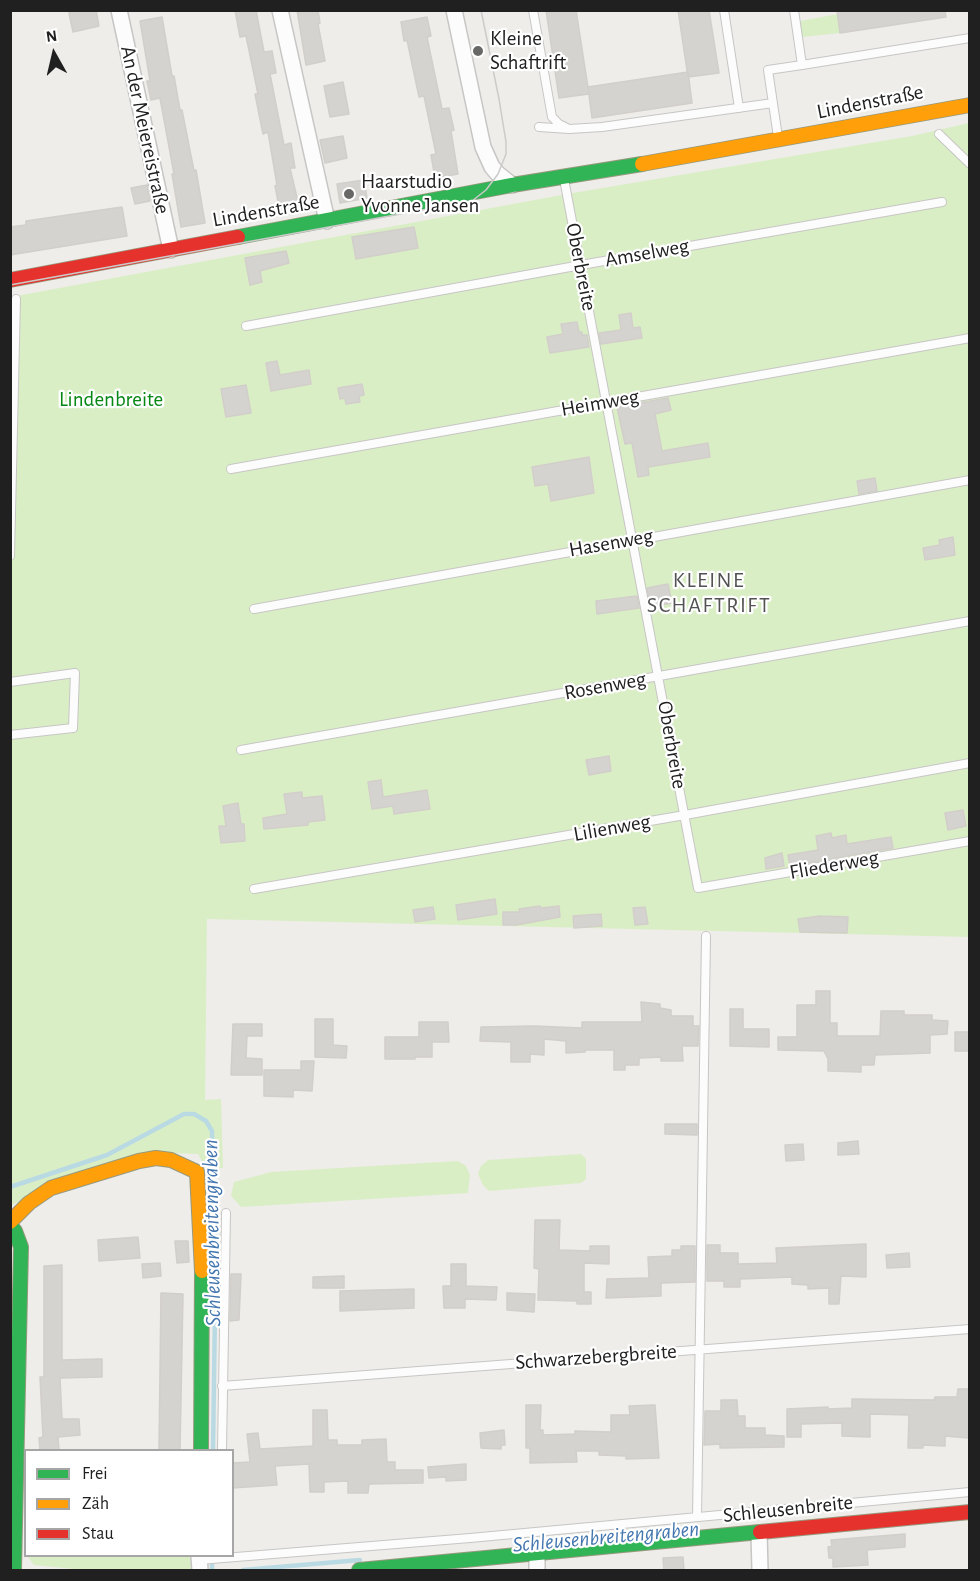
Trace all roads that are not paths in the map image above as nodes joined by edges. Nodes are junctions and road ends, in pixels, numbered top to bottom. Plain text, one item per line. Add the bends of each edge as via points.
1 (119, 10) edge
2 (280, 10) edge
3 (453, 10) edge
4 (533, 10) edge
5 (724, 10) edge
6 (794, 10) edge
7 (969, 38) edge
8 (802, 64) junction
9 (773, 103) junction
10 (969, 105) edge
11 (739, 108) junction
12 (539, 127) dead end
13 (569, 129) junction
14 (939, 134) dead end
15 (778, 140) junction
16 (969, 164) edge
17 (564, 177) junction
18 (512, 185) junction
19 (942, 202) dead end
20 (327, 221) junction
21 (171, 250) junction
22 (581, 264) junction
23 (10, 280) edge
24 (16, 299) dead end
25 (246, 326) dead end
26 (969, 338) edge
27 (605, 401) junction
28 (231, 469) dead end
29 (969, 480) edge
30 (633, 539) junction
31 (10, 556) edge
32 (254, 609) dead end
33 (969, 621) edge
34 (659, 677) junction
35 (10, 682) edge
36 (10, 735) edge
37 (241, 750) dead end
38 (969, 764) edge
39 (685, 815) junction
40 (969, 841) edge
41 (698, 888) joint
42 (254, 890) dead end
43 (706, 936) dead end
44 (226, 1213) dead end
45 (10, 1224) edge
46 (969, 1329) edge
47 (700, 1350) junction
48 (222, 1386) junction
49 (14, 1399) edge
50 (201, 1449) edge
51 (222, 1449) edge
52 (969, 1492) edge
53 (747, 1512) junction
54 (969, 1512) edge
55 (697, 1517) junction
56 (754, 1533) junction
57 (470, 1538) junction
58 (537, 1554) junction
59 (234, 1556) edge
60 (220, 1557) edge
61 (472, 1560) junction
62 (199, 1562) edge
63 (14, 1570) edge
64 (359, 1570) edge
65 (537, 1570) edge
66 (760, 1570) edge

1 - 21 street, An der Meiereistraße
2 - 20 street
3 - 18 street via 483,147 492,167
4 - 13 lane via 552,117
5 - 11 lane
6 - 8 lane
7 - 8 lane
8 - 9 lane via 768,69
9 - 11 lane
9 - 15 lane
10 - 15 street, Lindenstraße
11 - 13 lane
12 - 13 lane
14 - 16 lane
15 - 17 street, Lindenstraße
17 - 18 street, Lindenstraße
17 - 22 lane, Oberbreite
18 - 20 street, Lindenstraße
19 - 22 lane, Amselweg
20 - 21 street, Lindenstraße
21 - 23 street, Lindenstraße
22 - 25 lane, Amselweg
22 - 27 lane, Oberbreite
24 - 31 lane
26 - 27 lane, Heimweg
27 - 28 lane, Heimweg
27 - 30 lane, Oberbreite
29 - 30 lane, Hasenweg
30 - 32 lane, Hasenweg
30 - 34 lane, Oberbreite
33 - 34 lane, Rosenweg
34 - 37 lane, Rosenweg
34 - 39 lane, Oberbreite
35 - 36 lane via 75,673 74,728
38 - 39 lane, Lilienweg
39 - 41 lane, Oberbreite
39 - 42 lane, Lilienweg
40 - 41 lane, Fliederweg
43 - 47 lane
44 - 48 lane
45 - 49 street via 21,1247
45 - 50 street via 33,1199 51,1188 139,1161 171,1160 197,1172 203,1286
46 - 47 lane, Schwarzebergbreite
47 - 48 lane, Schwarzebergbreite
47 - 55 lane
48 - 51 lane
49 - 63 street
52 - 53 lane
53 - 55 lane
53 - 56 lane
54 - 56 street, Schleusenbreite
55 - 57 lane
56 - 58 street, Schleusenbreite
56 - 66 street
57 - 59 lane
57 - 61 lane
58 - 61 street, Schleusenbreite
58 - 65 street
60 - 62 lane
61 - 64 street, Schleusenbreite

